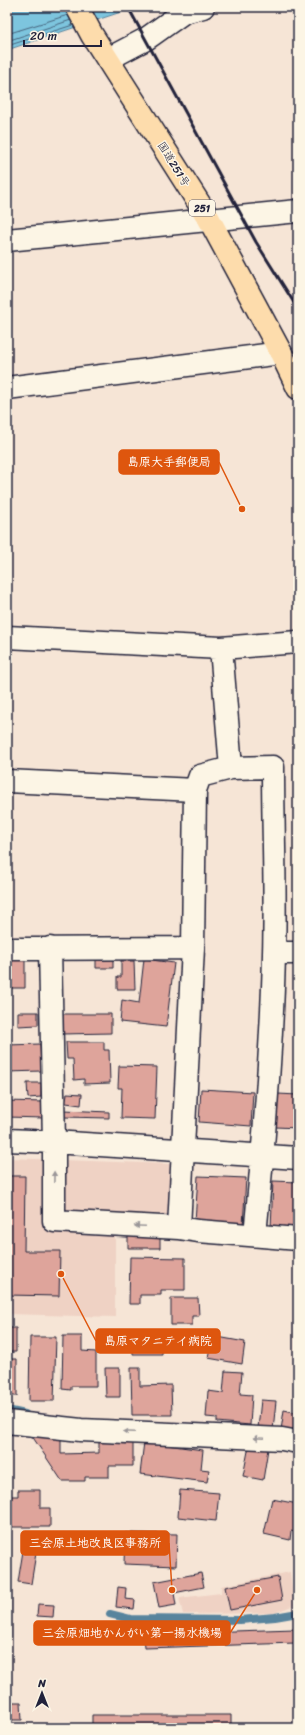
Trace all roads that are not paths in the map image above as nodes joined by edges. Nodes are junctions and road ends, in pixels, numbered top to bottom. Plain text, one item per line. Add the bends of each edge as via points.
1 (77, 7) edge
2 (203, 7) edge
3 (108, 59) junction
4 (298, 211) edge
5 (209, 219) junction
6 (7, 240) edge
7 (281, 353) junction
8 (7, 388) edge
9 (298, 388) edge
10 (7, 637) edge
11 (298, 642) edge
12 (221, 648) junction
13 (231, 768) junction
14 (7, 781) edge
15 (195, 790) junction
16 (7, 948) edge
17 (50, 948) junction
18 (193, 948) junction
19 (274, 953) junction
20 (298, 953) edge
21 (7, 1140) edge
22 (54, 1142) junction
23 (184, 1150) junction
24 (263, 1156) junction
25 (298, 1158) edge
26 (179, 1228) junction
27 (255, 1235) junction
28 (298, 1238) edge
29 (7, 1422) edge
30 (298, 1442) edge

1 - 3 highway, 国道251号 / 251
2 - 3 street via 184,12 146,39
3 - 5 highway, 国道251号 / 251
4 - 5 street
5 - 6 street
5 - 7 highway, 国道251号 / 251
7 - 8 street
7 - 9 highway, 国道251号 / 251
10 - 12 street
11 - 12 street
12 - 13 street
13 - 15 street via 200,776
13 - 19 street via 273,767
14 - 15 street
15 - 18 street
16 - 17 street
17 - 18 street
17 - 22 street
18 - 23 street
19 - 20 street
19 - 24 street
21 - 22 street
22 - 23 street
26 -> 22 street via 54,1221
23 - 24 street
23 - 26 street
24 - 25 street
24 - 27 street
26 - 27 street
27 - 28 street
30 -> 29 street via 282,1439 81,1430

